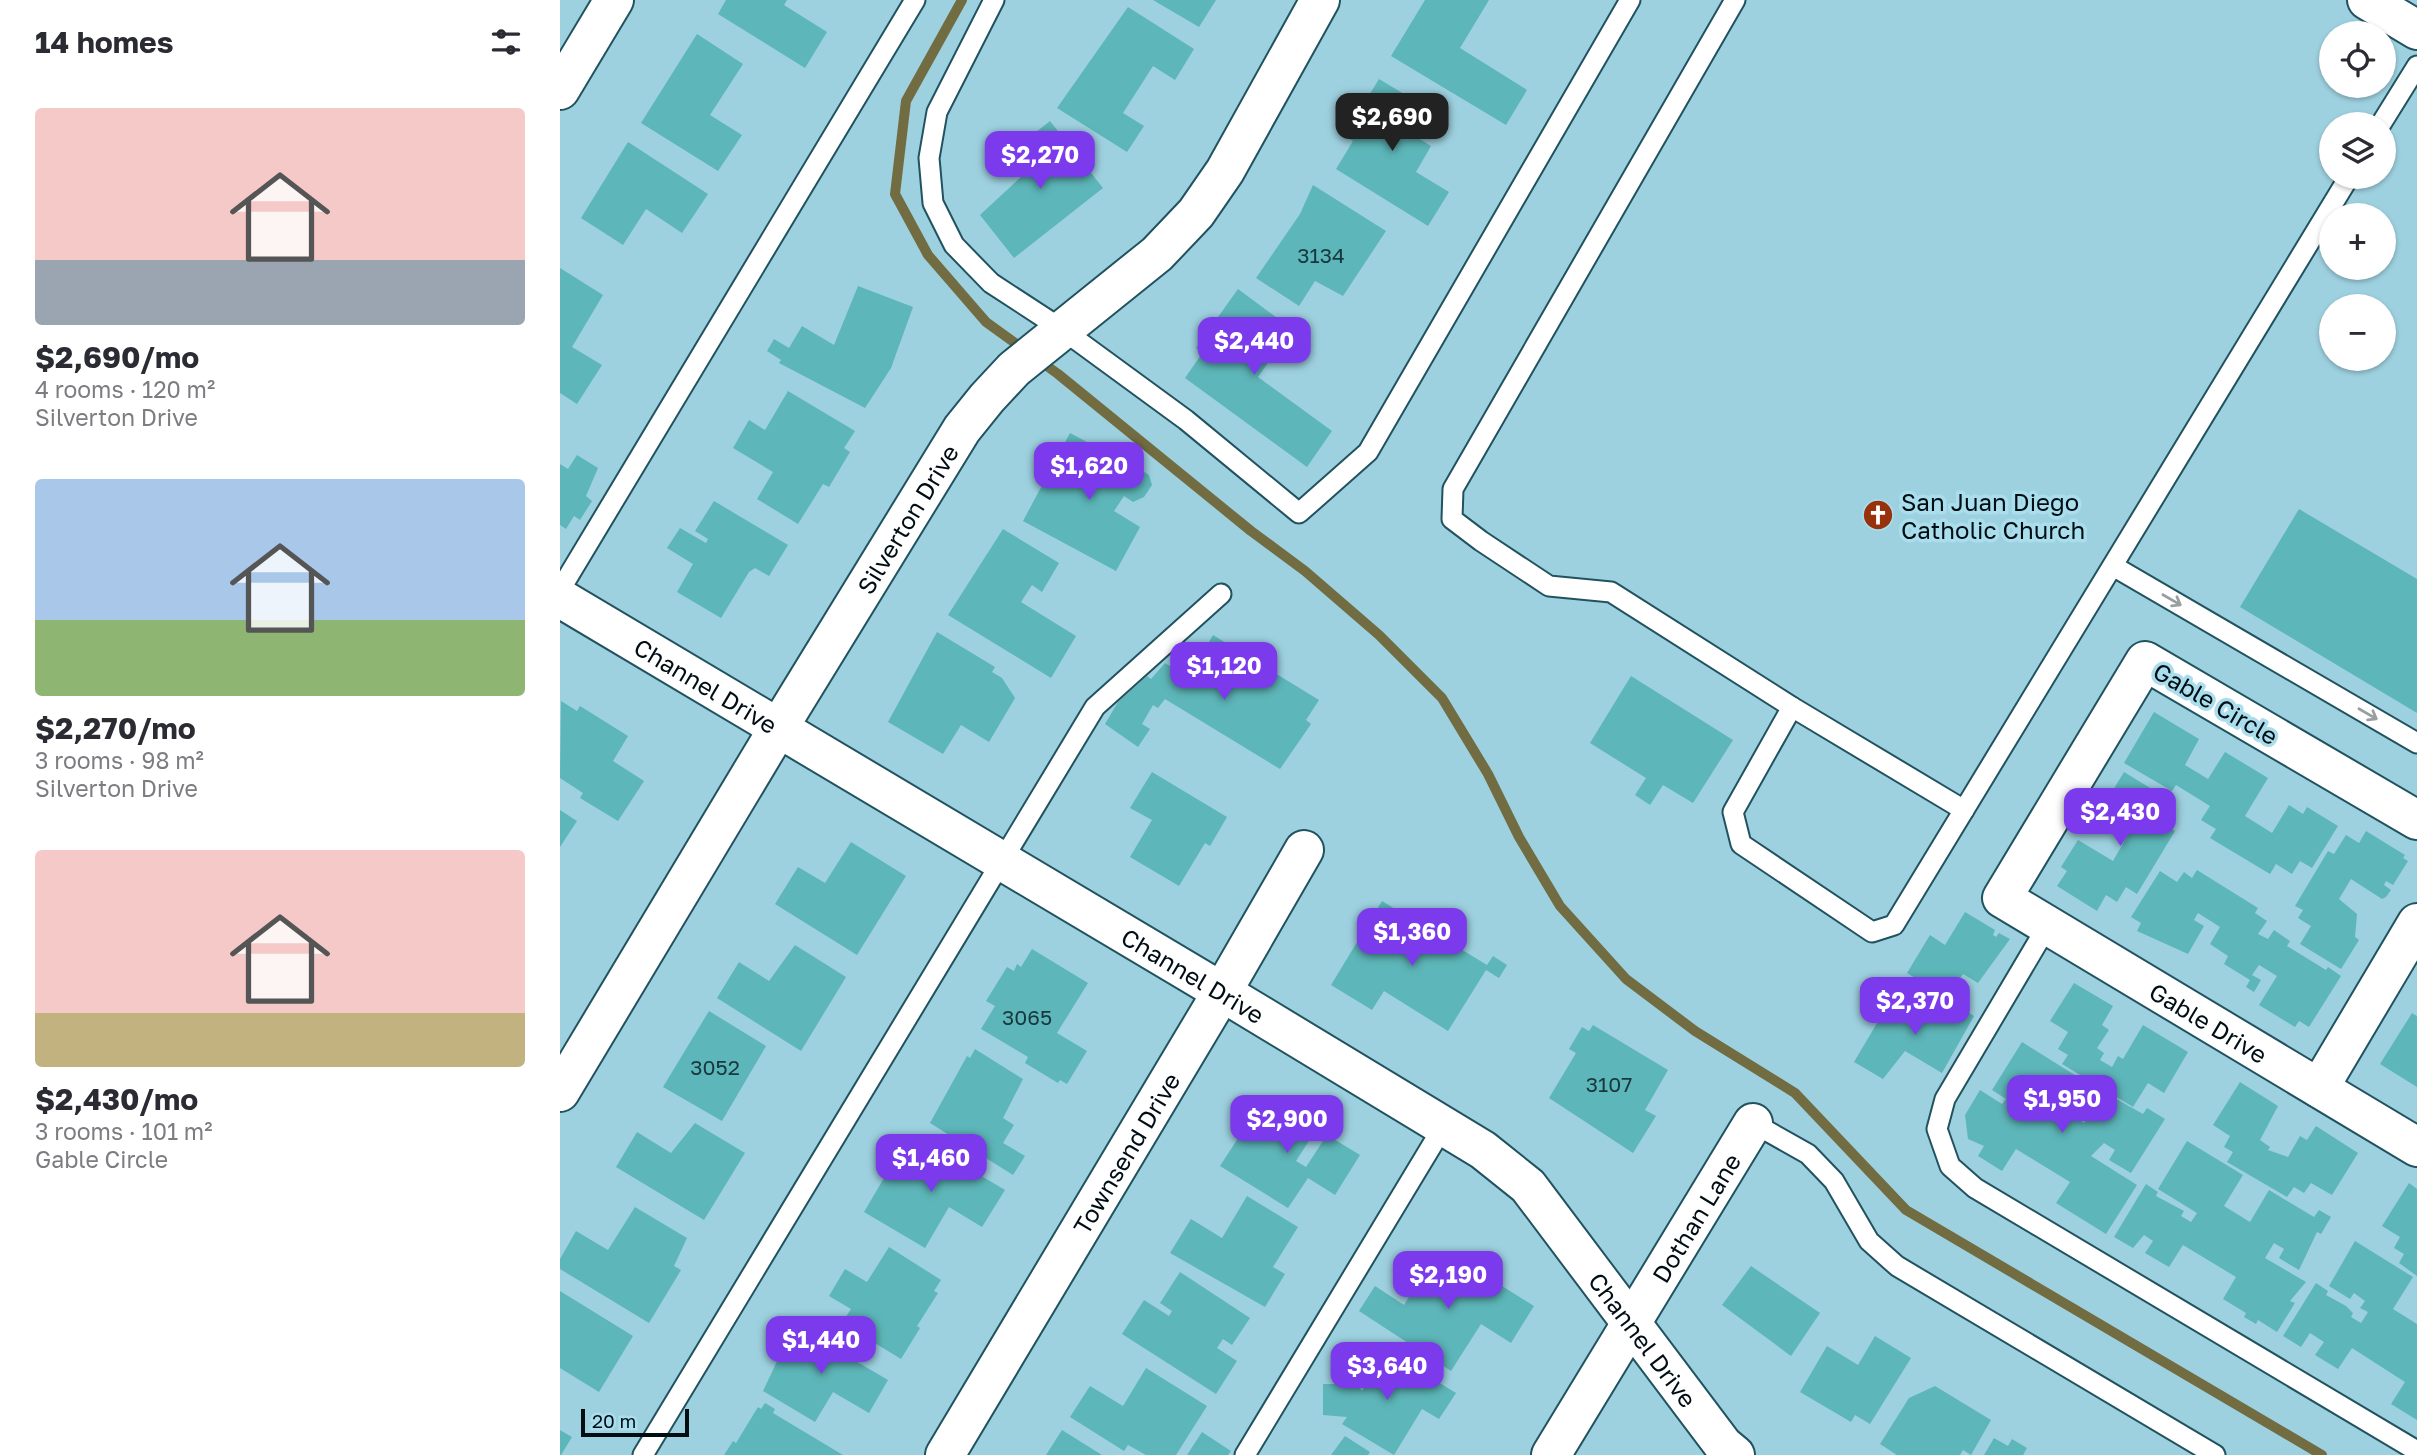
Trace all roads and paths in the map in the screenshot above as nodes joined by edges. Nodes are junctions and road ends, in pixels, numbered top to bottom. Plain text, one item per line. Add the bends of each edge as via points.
1 (614, 0) edge
2 (915, 0) edge
3 (994, 0) edge
4 (1320, 0) edge
5 (1630, 0) edge
6 (1734, 0) edge
7 (2367, 0) edge
8 (2417, 30) edge
9 (2417, 66) edge
10 (560, 90) edge
11 (2388, 112) edge
12 (2342, 189) edge
13 (1054, 338) junction
14 (2112, 566) junction
15 (560, 590) edge
16 (1221, 594) dead end
17 (560, 598) edge
18 (1792, 707) junction
19 (779, 727) junction
20 (2417, 743) edge
21 (1964, 810) junction
22 (2417, 820) edge
23 (1304, 850) dead end
24 (1002, 860) junction
25 (2003, 898) joint
26 (2417, 923) edge
27 (2048, 925) junction
28 (1223, 992) junction
29 (2319, 1088) junction
30 (560, 1093) edge
31 (1753, 1123) joint
32 (1443, 1127) junction
33 (2417, 1147) edge
34 (1631, 1322) junction
35 (2417, 1451) edge
36 (643, 1455) edge
37 (945, 1455) edge
38 (1245, 1455) edge
39 (1551, 1455) edge
40 (1735, 1455) edge
41 (2215, 1455) edge

1 - 10 street
2 - 15 lane
3 - 13 lane via 937,111 929,158 933,202 954,245
4 - 13 street, Silverton Drive via 1225,171 1196,213 1157,254
5 - 13 lane via 1367,453 1299,513 1186,420
6 - 18 lane via 1453,489 1452,519 1549,586 1611,592
7 - 8 street
9 - 11 lane
12 - 14 lane
13 - 19 street, Silverton Drive via 1014,369 962,429
14 -> 20 lane
14 - 21 lane
16 - 24 lane via 1095,707
17 - 19 street, Channel Drive
18 - 21 lane
18 - 21 lane via 1733,812 1741,844 1871,932 1894,925
19 - 24 street, Channel Drive
19 - 30 street, Silverton Drive
22 - 25 street, Gable Circle via 2145,661
23 - 28 street, Townsend Drive
24 - 28 street, Channel Drive
24 - 36 lane
25 - 27 street, Gable Drive
26 - 29 street
27 - 29 street, Gable Drive
27 - 35 lane via 1945,1099 1937,1129 1950,1166 1975,1188
28 - 32 street, Channel Drive
28 - 37 street, Townsend Drive
29 - 33 street, Gable Drive
31 - 34 street, Dothan Lane
31 - 41 lane via 1808,1154 1834,1181 1869,1241 1897,1266
32 - 34 street, Channel Drive via 1483,1150 1528,1186
32 - 38 lane
34 - 39 street, Dothan Lane
34 - 40 street, Channel Drive

